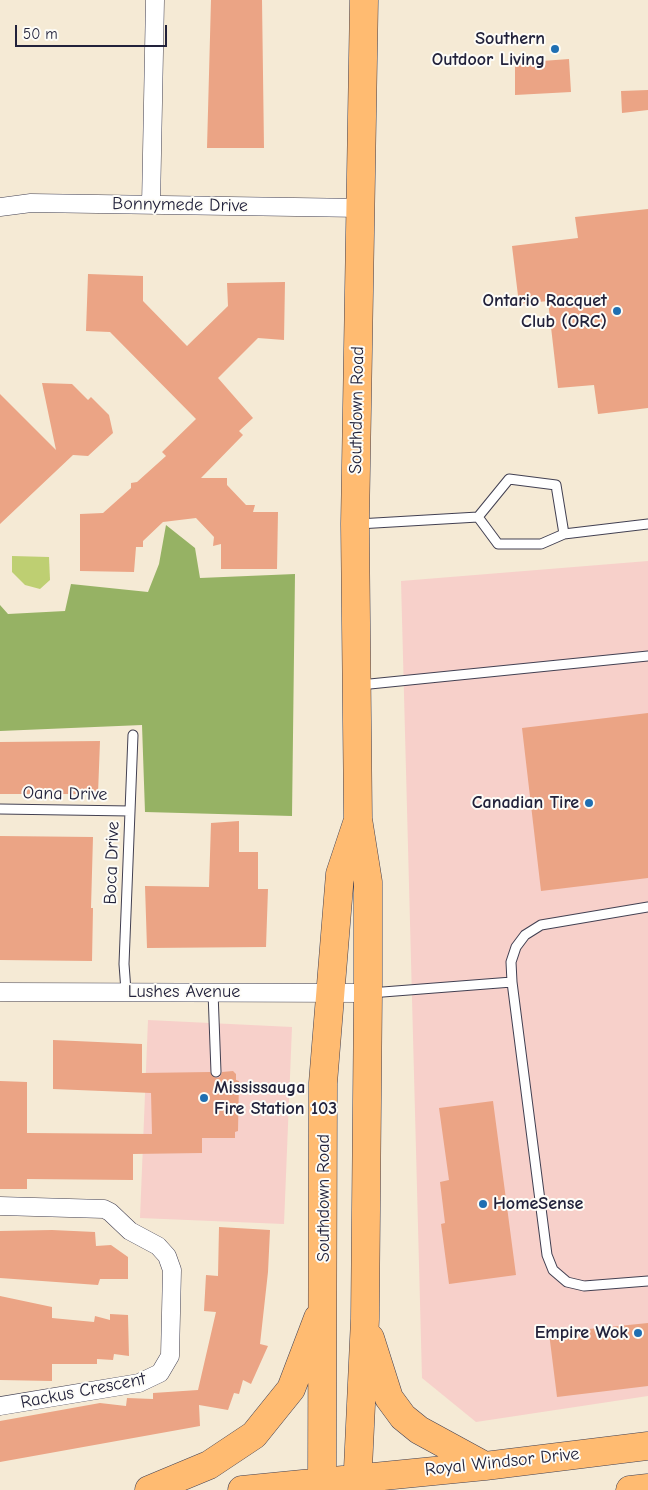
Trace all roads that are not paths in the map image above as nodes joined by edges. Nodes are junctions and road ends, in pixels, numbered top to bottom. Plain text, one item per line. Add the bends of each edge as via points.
1 (155, 0) edge
2 (364, 0) edge
3 (151, 206) junction
4 (0, 207) edge
5 (361, 208) junction
6 (478, 517) junction
7 (355, 524) junction
8 (648, 524) edge
9 (564, 534) junction
10 (648, 656) edge
11 (358, 685) junction
12 (133, 735) dead end
13 (0, 809) edge
14 (130, 811) junction
15 (358, 819) junction
16 (648, 907) edge
17 (512, 982) junction
18 (126, 991) junction
19 (0, 992) edge
20 (212, 992) junction
21 (331, 992) junction
22 (368, 993) junction
23 (216, 1072) dead end
24 (0, 1206) edge
25 (648, 1281) edge
26 (324, 1303) junction
27 (365, 1319) junction
28 (0, 1406) edge
29 (648, 1446) edge
30 (486, 1466) junction
31 (357, 1483) edge
32 (322, 1485) edge
33 (648, 1488) edge
34 (149, 1490) edge
35 (242, 1490) edge
36 (630, 1490) edge

1 - 3 street
2 - 5 main road, Southdown Road
3 - 4 street, Bonnymede Drive via 31,203
3 - 5 street, Bonnymede Drive
5 - 7 main road, Southdown Road
6 - 7 lane
6 - 9 lane via 498,544 541,544
6 - 9 lane via 509,479 556,485
7 - 11 main road, Southdown Road
8 - 9 lane
10 - 11 lane
11 - 15 main road, Southdown Road
12 - 14 lane, Boca Drive
13 - 14 lane, Oana Drive
14 - 18 lane, Boca Drive via 124,964
15 - 21 main road, Southdown Road via 340,874
15 - 22 main road, Southdown Road via 368,882
16 - 17 lane via 541,925 525,935 516,947
17 - 22 lane
17 - 25 lane via 547,1256 553,1270 567,1282 584,1286
18 - 19 street, Lushes Avenue
18 - 20 street, Lushes Avenue
20 - 21 street, Lushes Avenue
20 - 23 lane
21 - 22 street, Lushes Avenue
21 - 26 main road, Southdown Road via 323,1083
22 - 27 main road, Southdown Road
24 - 28 street, Rackus Crescent via 104,1209 130,1231 158,1246 167,1256 172,1270 170,1356 160,1374 139,1383
26 - 32 main road, Southdown Road
26 - 34 main road via 291,1389 254,1434 209,1465
27 - 30 main road via 389,1398 403,1417 419,1430
27 - 31 main road, Southdown Road
29 - 30 main road, Royal Windsor Drive
30 - 31 main road, Royal Windsor Drive
31 - 32 main road, Royal Windsor Drive
32 - 35 main road, Royal Windsor Drive
33 - 36 main road

